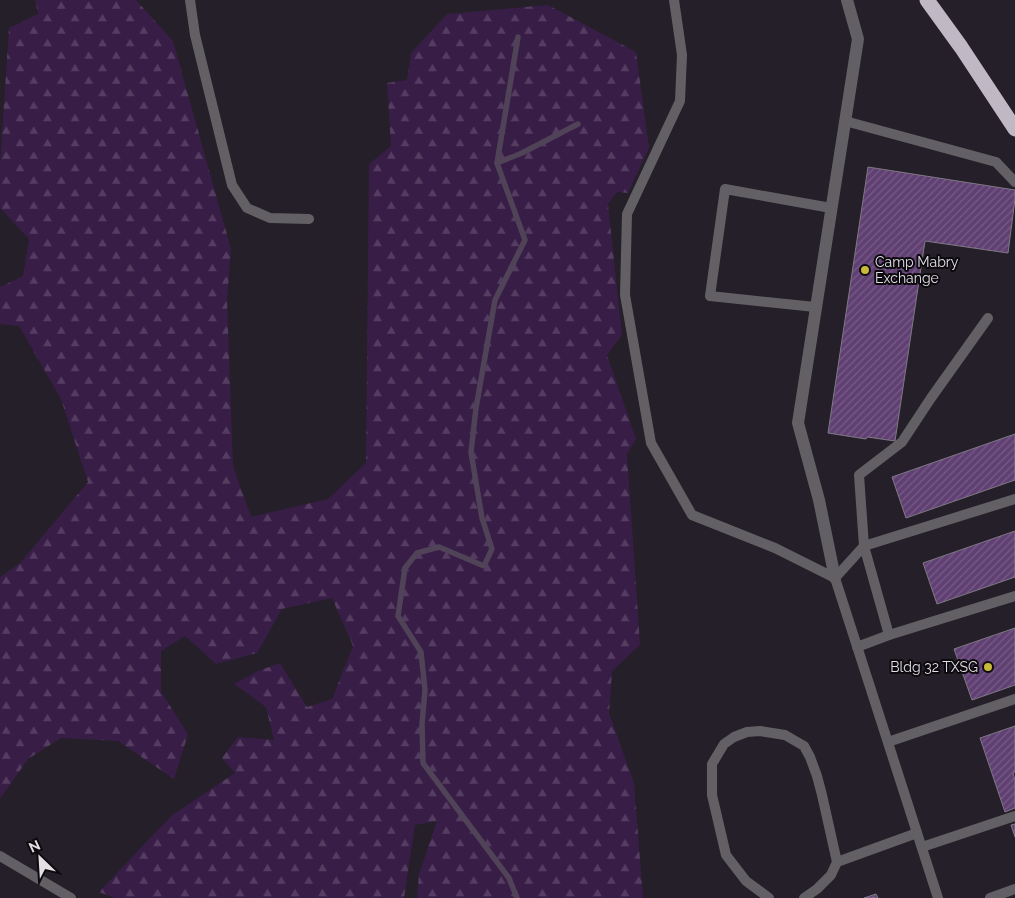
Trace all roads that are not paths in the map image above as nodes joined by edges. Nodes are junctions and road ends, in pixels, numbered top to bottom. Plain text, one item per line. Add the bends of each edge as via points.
1 (190, 0) edge
2 (674, 0) edge
3 (847, 0) edge
4 (927, 0) edge
5 (845, 121) junction
6 (1015, 129) edge
7 (1015, 182) edge
8 (831, 208) junction
9 (310, 219) dead end
10 (816, 307) junction
11 (988, 318) dead end
12 (1015, 499) edge
13 (864, 546) junction
14 (835, 578) junction
15 (1015, 596) edge
16 (889, 635) junction
17 (857, 647) junction
18 (1015, 699) edge
19 (888, 742) junction
20 (1015, 816) edge
21 (918, 833) junction
22 (922, 847) junction
23 (0, 856) edge
24 (837, 862) junction
25 (1015, 890) edge
26 (71, 898) edge
27 (770, 898) edge
28 (804, 898) edge
29 (938, 898) edge
30 (990, 898) edge

1 - 9 lane via 194,35 232,185 247,208 270,218
2 - 14 lane via 682,55 680,101 627,214 625,295 651,443 692,515 776,548
3 - 5 street via 858,39
4 - 6 highway
5 - 7 lane via 996,162
5 - 8 street
8 - 10 street
8 - 10 lane via 726,189 710,296
10 - 14 street via 798,423 819,500
11 - 13 lane via 902,442 859,475
12 - 13 lane
13 - 14 lane
13 - 16 lane
14 - 17 lane
15 - 16 lane
16 - 17 lane
17 - 19 lane
18 - 19 lane
19 - 21 lane
20 - 22 lane
21 - 22 lane
21 - 24 lane
22 - 29 lane
23 - 26 lane
24 - 27 lane via 817,776 804,746 785,735 760,730 734,737 724,744 712,764 715,811 726,855 746,881
24 - 28 lane via 832,875
25 - 30 lane

